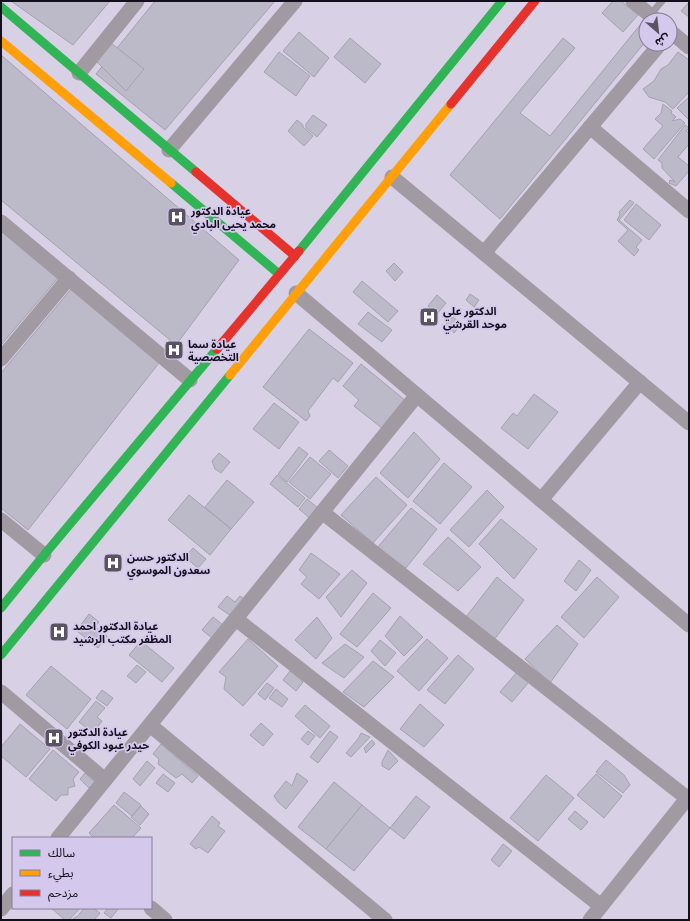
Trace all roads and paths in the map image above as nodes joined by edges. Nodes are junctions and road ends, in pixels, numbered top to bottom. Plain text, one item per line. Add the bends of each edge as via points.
1 (137, 1) edge
2 (295, 1) edge
3 (502, 1) edge
4 (535, 1) edge
5 (633, 1) edge
6 (662, 1) edge
7 (1, 8) edge
8 (646, 12) edge
9 (656, 12) edge
10 (678, 37) edge
11 (1, 41) edge
12 (689, 46) edge
13 (653, 52) edge
14 (79, 73) junction
15 (590, 127) junction
16 (169, 150) junction
17 (392, 176) junction
18 (689, 211) edge
19 (1, 222) edge
20 (484, 253) junction
21 (294, 256) junction
22 (279, 274) junction
23 (69, 278) junction
24 (296, 293) junction
25 (1, 359) edge
26 (190, 380) junction
27 (640, 382) junction
28 (417, 395) junction
29 (689, 423) edge
30 (541, 500) junction
31 (322, 512) junction
32 (1, 520) edge
33 (48, 556) junction
34 (71, 569) junction
35 (61, 572) dead end
36 (1, 608) edge
37 (236, 620) junction
38 (689, 625) edge
39 (10, 628) dead end
40 (10, 643) junction
41 (1, 655) edge
42 (1, 692) edge
43 (150, 725) junction
44 (105, 780) junction
45 (688, 797) edge
46 (62, 837) edge
47 (12, 895) edge
48 (601, 906) junction
49 (1, 909) edge
50 (152, 909) edge
51 (165, 920) edge
52 (385, 920) edge
53 (591, 920) edge

1 - 14 street
2 - 16 street
3 - 21 main road
4 - 17 main road
5 - 8 street
6 - 9 lane
7 - 14 main road
10 - 12 street
11 - 22 main road
13 - 15 street
14 - 16 main road
15 - 18 street
15 - 20 street
16 - 21 main road
17 - 20 street
17 - 24 main road
19 - 23 street
20 - 27 street
21 - 22 main road
22 - 26 main road
23 - 25 street
23 - 26 street
24 - 28 street
24 - 34 main road
26 - 33 main road
27 - 29 street
27 - 30 street
28 - 30 street
28 - 31 street
30 - 38 street
31 - 37 street
31 - 45 street
32 - 33 street
33 - 36 main road
34 - 35 main road
34 - 40 main road
37 - 43 street
37 - 48 street
39 - 40 main road
40 - 41 main road
42 - 44 street
43 - 44 street
43 - 52 street
44 - 46 street
45 - 48 street
47 - 49 street
48 - 53 street
50 - 51 street

